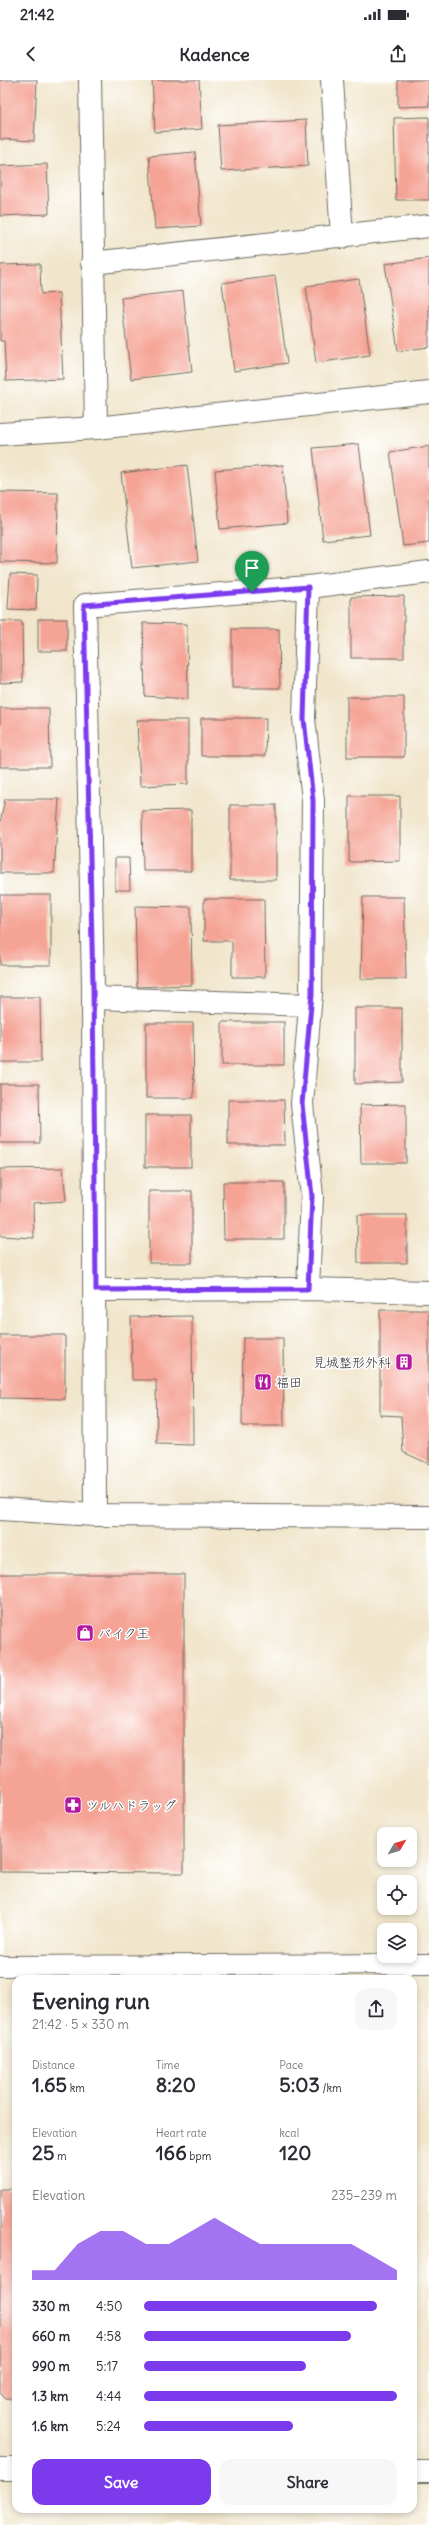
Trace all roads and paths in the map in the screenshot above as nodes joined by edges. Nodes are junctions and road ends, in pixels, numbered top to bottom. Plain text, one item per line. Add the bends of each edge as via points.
1 (90, 80) edge
2 (332, 80) edge
3 (429, 226) edge
4 (342, 237) junction
5 (92, 264) junction
6 (429, 392) edge
7 (96, 428) junction
8 (0, 434) edge
9 (429, 572) edge
10 (308, 587) junction
11 (93, 998) junction
12 (310, 1004) junction
13 (308, 1289) junction
14 (96, 1290) junction
15 (429, 1292) edge
16 (0, 1509) edge
17 (95, 1515) junction
18 (429, 1517) edge
19 (429, 1964) edge
20 (0, 1966) edge
21 (0, 2469) edge
22 (12, 2469) edge
23 (417, 2471) edge
24 (429, 2471) edge

1 - 5 street
2 - 4 street
3 - 4 street
4 - 5 street
5 - 7 street
6 - 7 street
7 - 8 street
9 - 10 street
10 - 11 street via 84,605
10 - 12 street via 304,719 313,800
11 - 12 street
11 - 14 street
12 - 13 street via 302,1104 312,1196
13 - 14 street
13 - 15 street
14 - 17 street
16 - 17 street
17 - 18 street
19 - 20 lane
21 - 22 street
23 - 24 street

